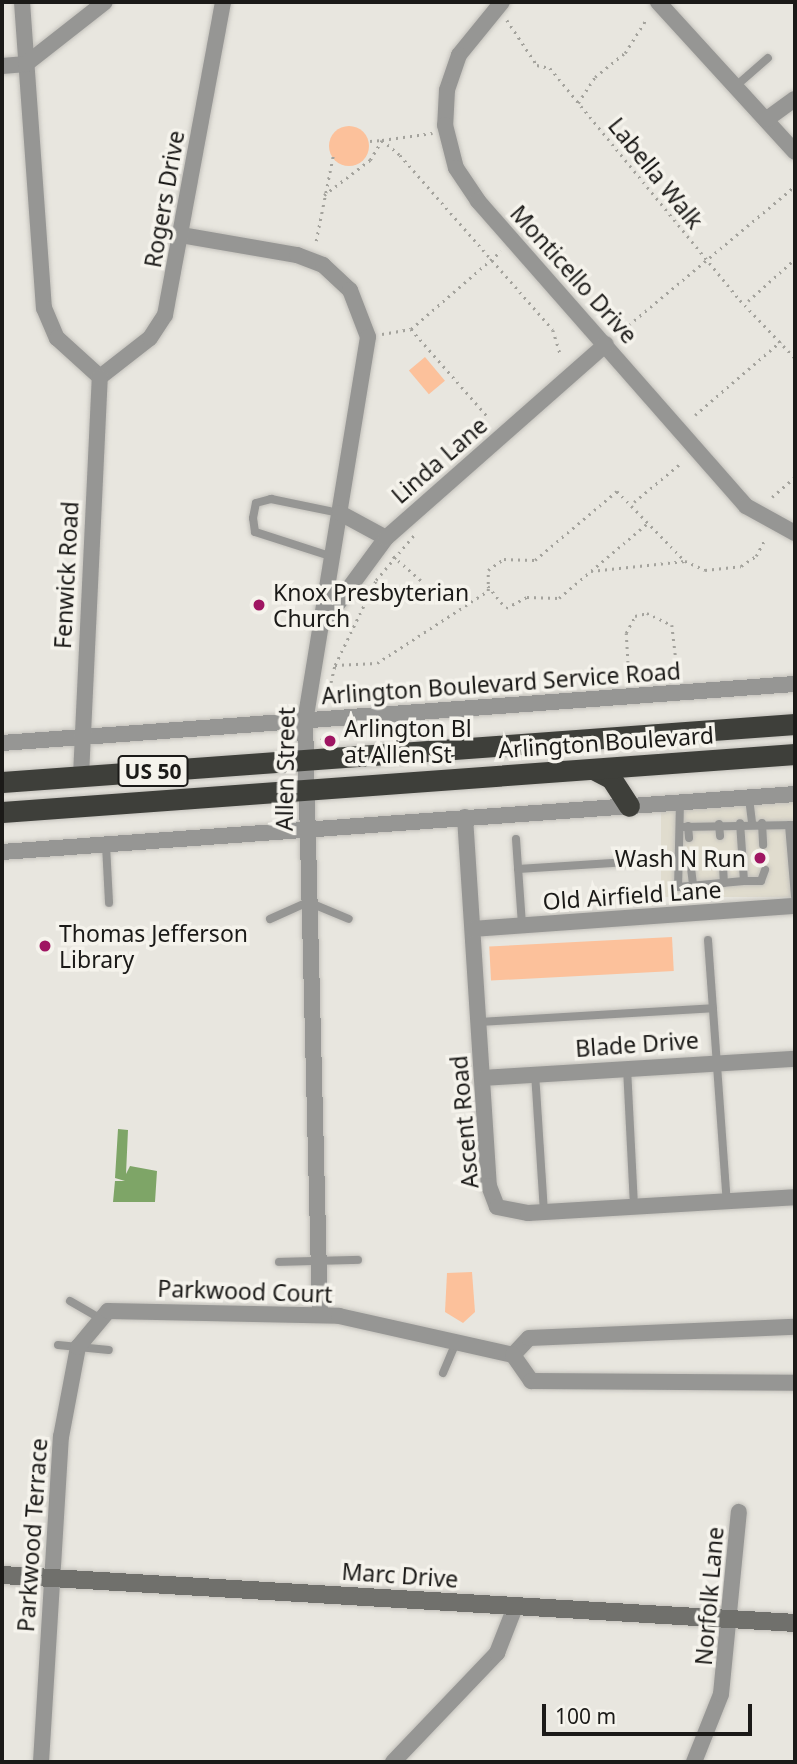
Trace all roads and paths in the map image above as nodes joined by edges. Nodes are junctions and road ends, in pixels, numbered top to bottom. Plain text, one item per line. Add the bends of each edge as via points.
1 (22, 2) edge
2 (105, 2) edge
3 (223, 2) edge
4 (658, 2) edge
5 (500, 4) edge
6 (647, 18) dead end
7 (768, 58) dead end
8 (26, 64) junction
9 (2, 66) edge
10 (737, 85) junction
11 (795, 99) edge
12 (578, 103) junction
13 (767, 119) junction
14 (447, 131) junction
15 (382, 140) junction
16 (370, 141) dead end
17 (795, 152) edge
18 (333, 156) dead end
19 (795, 186) edge
20 (324, 195) junction
21 (181, 235) junction
22 (316, 241) dead end
23 (514, 241) junction
24 (795, 259) edge
25 (491, 261) junction
26 (707, 261) junction
27 (747, 302) junction
28 (411, 329) junction
29 (368, 337) junction
30 (781, 341) junction
31 (606, 344) junction
32 (561, 356) dead end
33 (795, 358) edge
34 (100, 377) junction
35 (695, 415) dead end
36 (488, 418) dead end
37 (680, 464) dead end
38 (795, 477) edge
39 (772, 497) dead end
40 (634, 502) junction
41 (340, 513) junction
42 (650, 521) junction
43 (795, 533) edge
44 (414, 535) dead end
45 (384, 540) junction
46 (764, 541) dead end
47 (332, 557) junction
48 (394, 557) junction
49 (685, 561) junction
50 (591, 571) junction
51 (424, 583) dead end
52 (488, 586) junction
53 (320, 627) junction
54 (335, 665) junction
55 (678, 680) dead end
56 (629, 684) dead end
57 (795, 684) edge
58 (327, 703) dead end
59 (305, 721) junction
60 (795, 724) edge
61 (80, 738) junction
62 (2, 743) edge
63 (795, 754) edge
64 (305, 760) junction
65 (655, 765) junction
66 (593, 769) junction
67 (81, 776) junction
68 (2, 782) edge
69 (306, 790) junction
70 (795, 794) edge
71 (749, 797) junction
72 (680, 802) junction
73 (629, 806) junction
74 (2, 813) edge
75 (465, 817) junction
76 (752, 822) junction
77 (740, 823) junction
78 (762, 823) junction
79 (719, 824) junction
80 (792, 825) edge
81 (685, 827) junction
82 (307, 831) junction
83 (720, 836) dead end
84 (689, 838) dead end
85 (516, 839) dead end
86 (106, 845) junction
87 (763, 845) dead end
88 (2, 852) edge
89 (644, 861) dead end
90 (723, 866) dead end
91 (691, 868) dead end
92 (518, 869) junction
93 (765, 870) dead end
94 (744, 881) junction
95 (724, 883) junction
96 (693, 886) junction
97 (795, 897) edge
98 (309, 902) junction
99 (109, 903) dead end
100 (795, 906) edge
101 (270, 919) dead end
102 (349, 919) dead end
103 (522, 925) junction
104 (473, 929) junction
105 (708, 940) dead end
106 (713, 1008) junction
107 (479, 1022) junction
108 (795, 1059) edge
109 (717, 1062) junction
110 (627, 1068) junction
111 (535, 1073) junction
112 (482, 1077) junction
113 (795, 1197) edge
114 (727, 1202) junction
115 (634, 1207) junction
116 (544, 1212) junction
117 (358, 1260) dead end
118 (279, 1262) dead end
119 (318, 1262) junction
120 (69, 1301) dead end
121 (320, 1314) junction
122 (98, 1317) junction
123 (795, 1328) edge
124 (456, 1343) junction
125 (58, 1345) dead end
126 (78, 1348) junction
127 (109, 1350) dead end
128 (513, 1355) junction
129 (443, 1373) dead end
130 (795, 1383) edge
131 (739, 1512) dead end
132 (2, 1575) edge
133 (52, 1577) junction
134 (515, 1607) junction
135 (730, 1619) junction
136 (795, 1623) edge
137 (40, 1762) edge
138 (393, 1762) edge
139 (694, 1762) edge

1 - 8 street
2 - 8 street
3 - 21 street, Rogers Drive
4 - 10 street
5 - 12 path, Labella Walk via 537,65 550,68
5 - 14 street, Monticello Drive via 458,55 447,90
6 - 12 path via 625,53 595,77
7 - 10 lane
8 - 9 street
8 - 34 street via 46,318 57,338
10 - 13 street
11 - 13 street
12 - 26 path, Labella Walk
13 - 17 street
14 - 15 path
14 - 23 street, Monticello Drive via 456,168
15 - 16 path
15 - 20 path via 370,160
15 - 25 path
18 - 20 path
19 - 26 path
20 - 22 path
21 - 29 street, Allen Street via 323,265 350,290
21 - 34 street, Rogers Drive via 159,326
23 - 25 path
23 - 31 street, Monticello Drive
24 - 27 path
25 - 28 path
25 - 32 path via 553,330
26 - 27 path, Labella Walk
26 - 31 path
27 - 30 path, Labella Walk
28 - 29 path
28 - 36 path
29 - 41 street, Allen Street
30 - 33 path, Labella Walk
30 - 35 path
31 - 43 street, Monticello Drive via 746,506
31 - 45 street, Linda Lane
34 - 61 street, Fenwick Road
37 - 40 path
38 - 39 path
40 - 42 path
40 - 52 path via 617,491 608,495 535,561 504,559 488,570
41 - 45 street
41 - 47 street, Allen Street
41 - 47 lane via 271,499 257,503 253,518 255,532
42 - 49 path
42 - 50 path
44 - 48 path
45 - 48 path
45 - 53 street, Linda Lane
46 - 49 path via 756,556 723,572
47 - 53 street, Allen Street
48 - 51 path
48 - 54 path via 348,626
49 - 50 path
50 - 52 path via 559,598 527,597 516,609 506,608
52 - 54 path via 377,663
53 - 59 street, Allen Street
54 - 58 path
55 - 56 path via 671,625 647,612 635,616 626,633
57 - 59 street, Arlington Boulevard Service Road
59 - 61 street, Arlington Boulevard Service Road
59 - 64 street, Allen Street
60 - 64 highway, Arlington Boulevard / US 50
61 - 62 street, Arlington Boulevard Service Road
61 - 67 street, Fenwick Road
63 - 65 highway, Arlington Boulevard / US 50
64 - 67 highway, Arlington Boulevard / US 50
64 - 69 street, Allen Street
65 - 66 highway, Arlington Boulevard / US 50
65 - 73 highway via 636,784
66 - 69 highway, Arlington Boulevard / US 50
66 - 73 highway via 611,778
67 - 68 highway, Arlington Boulevard / US 50
69 - 74 highway, Arlington Boulevard / US 50
69 - 82 street, Allen Street
70 - 71 street
71 - 72 street
71 - 76 lane
72 - 73 street
72 - 81 lane
73 - 75 street
75 - 82 street
75 - 104 street, Ascent Road
76 - 77 lane
76 - 78 lane
77 - 79 lane
77 - 94 lane
78 - 80 lane
78 - 87 lane
79 - 81 lane
79 - 83 lane
80 - 97 lane
81 - 84 lane
81 - 96 lane via 675,834 678,887
82 - 86 street
82 - 98 street, Allen Street
85 - 92 lane
86 - 88 street
86 - 99 lane
89 - 92 lane
90 - 95 lane
91 - 96 lane
92 - 103 lane
93 - 94 lane via 761,881
94 - 95 lane
95 - 96 lane
98 - 101 lane
98 - 102 lane
98 - 119 street, Allen Street
100 - 103 street, Old Airfield Lane
103 - 104 street, Old Airfield Lane
104 - 107 street, Ascent Road
105 - 106 lane
106 - 107 lane
106 - 109 lane
107 - 112 street, Ascent Road
108 - 109 street, Blade Drive
109 - 110 street, Blade Drive
109 - 114 lane
110 - 111 street, Blade Drive
110 - 115 lane
111 - 112 street, Blade Drive
111 - 116 lane
112 - 116 street, Ascent Road via 491,1196 507,1212
113 - 114 street, Ascent Road
114 - 115 street, Ascent Road
115 - 116 street, Ascent Road
117 - 119 lane
118 - 119 lane
119 - 121 street, Allen Street
120 - 122 lane
121 - 122 street, Parkwood Court via 127,1310
121 - 124 street, Parkwood Court
122 - 126 street, Parkwood Terrace
123 - 128 street via 529,1338
124 - 128 street, Parkwood Court
124 - 129 lane
125 - 126 lane
126 - 127 lane
126 - 133 street, Parkwood Terrace via 61,1437
128 - 130 street via 531,1381
131 - 135 street, Norfolk Lane
132 - 133 street, Marc Drive
133 - 134 street, Marc Drive
133 - 137 street, Parkwood Terrace
134 - 135 street, Marc Drive
134 - 138 street via 497,1653
135 - 136 street, Marc Drive
135 - 139 street, Norfolk Lane via 721,1694

